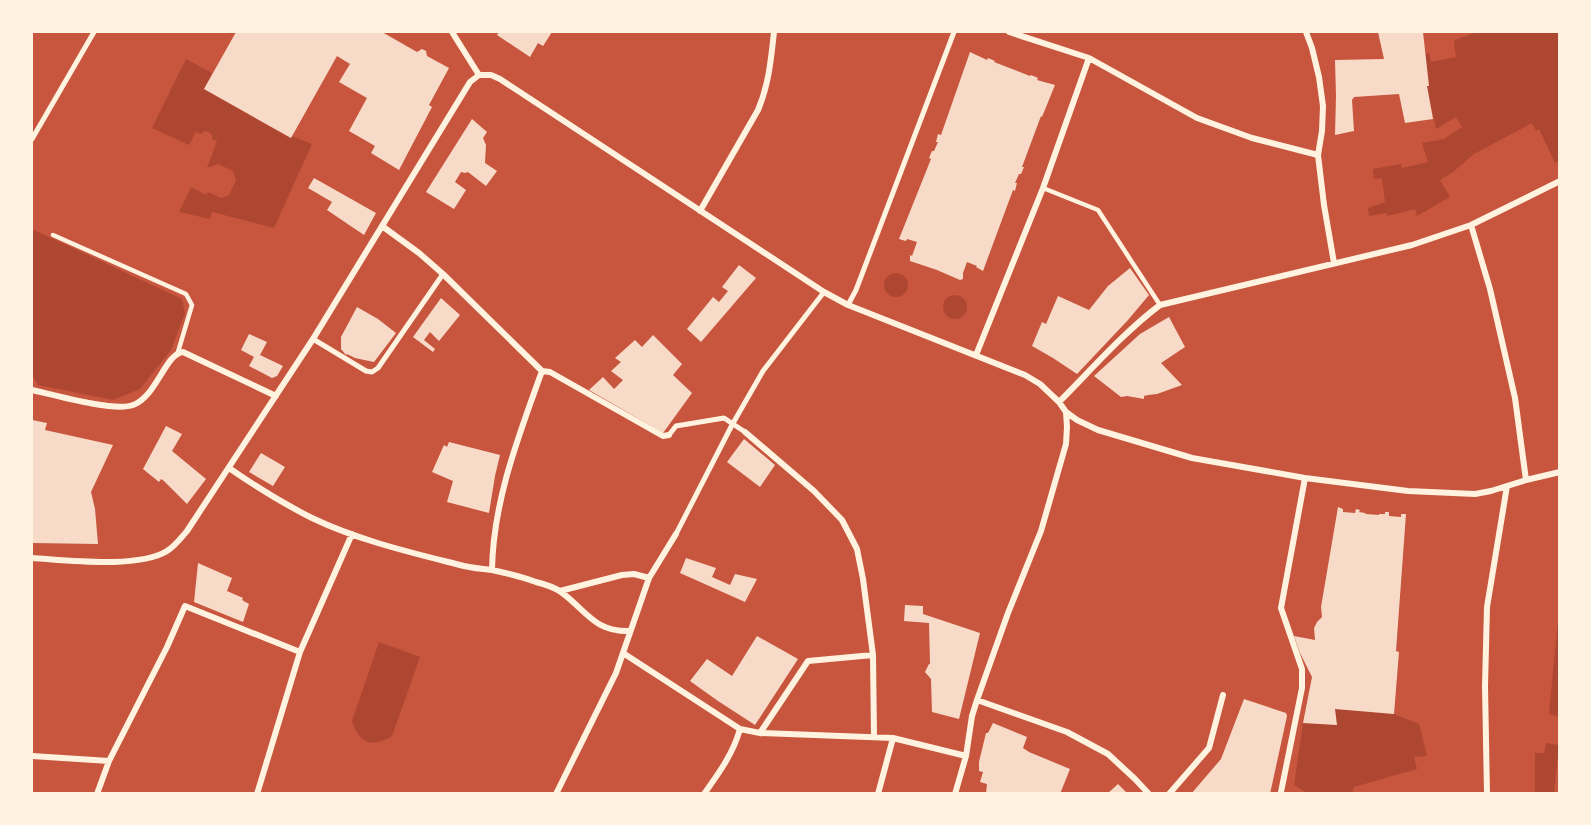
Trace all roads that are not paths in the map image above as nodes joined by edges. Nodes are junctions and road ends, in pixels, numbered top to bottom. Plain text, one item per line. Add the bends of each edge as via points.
1 (91, 32) edge
2 (452, 32) edge
3 (774, 32) edge
4 (954, 32) edge
5 (1009, 32) edge
6 (1306, 32) edge
7 (1089, 58) junction
8 (478, 75) junction
9 (32, 139) edge
10 (1318, 155) junction
11 (1560, 181) edge
12 (1043, 188) junction
13 (700, 211) junction
14 (1471, 225) junction
15 (382, 226) junction
16 (53, 235) dead end
17 (1334, 263) junction
18 (443, 274) junction
19 (824, 292) junction
20 (1160, 304) junction
21 (848, 305) junction
22 (313, 339) junction
23 (178, 352) junction
24 (976, 355) junction
25 (542, 370) junction
26 (32, 390) edge
27 (276, 396) junction
28 (1059, 402) junction
29 (1066, 412) junction
30 (733, 424) junction
31 (745, 432) joint
32 (669, 435) joint
33 (230, 468) junction
34 (1560, 472) edge
35 (1305, 478) junction
36 (1526, 480) junction
37 (1507, 486) junction
38 (352, 534) junction
39 (676, 534) joint
40 (167, 551) junction
41 (172, 557) dead end
42 (32, 558) edge
43 (492, 570) junction
44 (649, 578) junction
45 (560, 591) junction
46 (630, 631) junction
47 (300, 652) junction
48 (623, 653) junction
49 (873, 655) junction
50 (1223, 695) dead end
51 (977, 700) junction
52 (740, 729) junction
53 (760, 733) junction
54 (874, 737) junction
55 (893, 738) junction
56 (32, 756) edge
57 (966, 756) junction
58 (109, 761) junction
59 (1281, 792) dead end
60 (97, 794) edge
61 (257, 794) edge
62 (556, 794) edge
63 (704, 794) edge
64 (878, 794) edge
65 (955, 794) edge
66 (1149, 794) edge
67 (1169, 794) edge
68 (1487, 794) edge

1 - 9 street
2 - 8 street
3 - 13 street via 769,75 758,110
4 - 21 street
5 - 7 street
6 - 10 street via 1323,106
7 - 10 street via 1197,118 1252,138
7 - 12 street
8 - 13 street via 500,79
8 - 15 street
10 - 17 street
11 - 14 street
12 - 20 lane via 1098,210
12 - 24 street
13 - 19 street
14 - 17 street via 1412,245
14 - 36 street via 1515,398
15 - 18 street
15 - 22 street
16 - 23 lane via 186,294 192,304
17 - 20 street
18 - 22 street via 372,372
18 - 25 street
19 - 21 street
19 - 30 street via 763,371
20 - 28 street
21 - 24 street
22 - 27 street
23 - 26 street via 147,396 122,408
23 - 27 street
24 - 28 street via 1025,375
25 - 32 street via 663,436
25 - 43 street via 513,451 493,545
27 - 33 street
28 - 29 street
29 - 35 street via 1098,430 1192,458
29 - 51 street via 1066,444 1041,531
30 - 31 street
30 - 32 street via 724,418 676,426
30 - 39 street
31 - 49 street via 842,520 857,549
33 - 38 street via 311,518
33 - 40 street via 187,531
34 - 36 street
35 - 37 street via 1419,492 1475,494
35 - 59 street via 1281,608 1302,669 1302,688
36 - 37 street
37 - 68 street via 1487,608
38 - 43 street
38 - 47 street
39 - 44 street
40 - 41 street
40 - 42 street via 134,562
43 - 45 street
44 - 45 street via 622,575
44 - 46 street
45 - 46 street via 608,629
46 - 48 street
47 - 58 street via 184,603 167,647
47 - 61 street
48 - 52 street
48 - 62 street
49 - 53 street via 808,661
49 - 54 street
50 - 67 street via 1209,748
51 - 57 street
51 - 66 street via 1067,732 1108,754
52 - 53 street
52 - 63 street via 736,745
53 - 54 street
54 - 55 street
55 - 57 street
55 - 64 street
56 - 58 street
57 - 65 street
58 - 60 street

